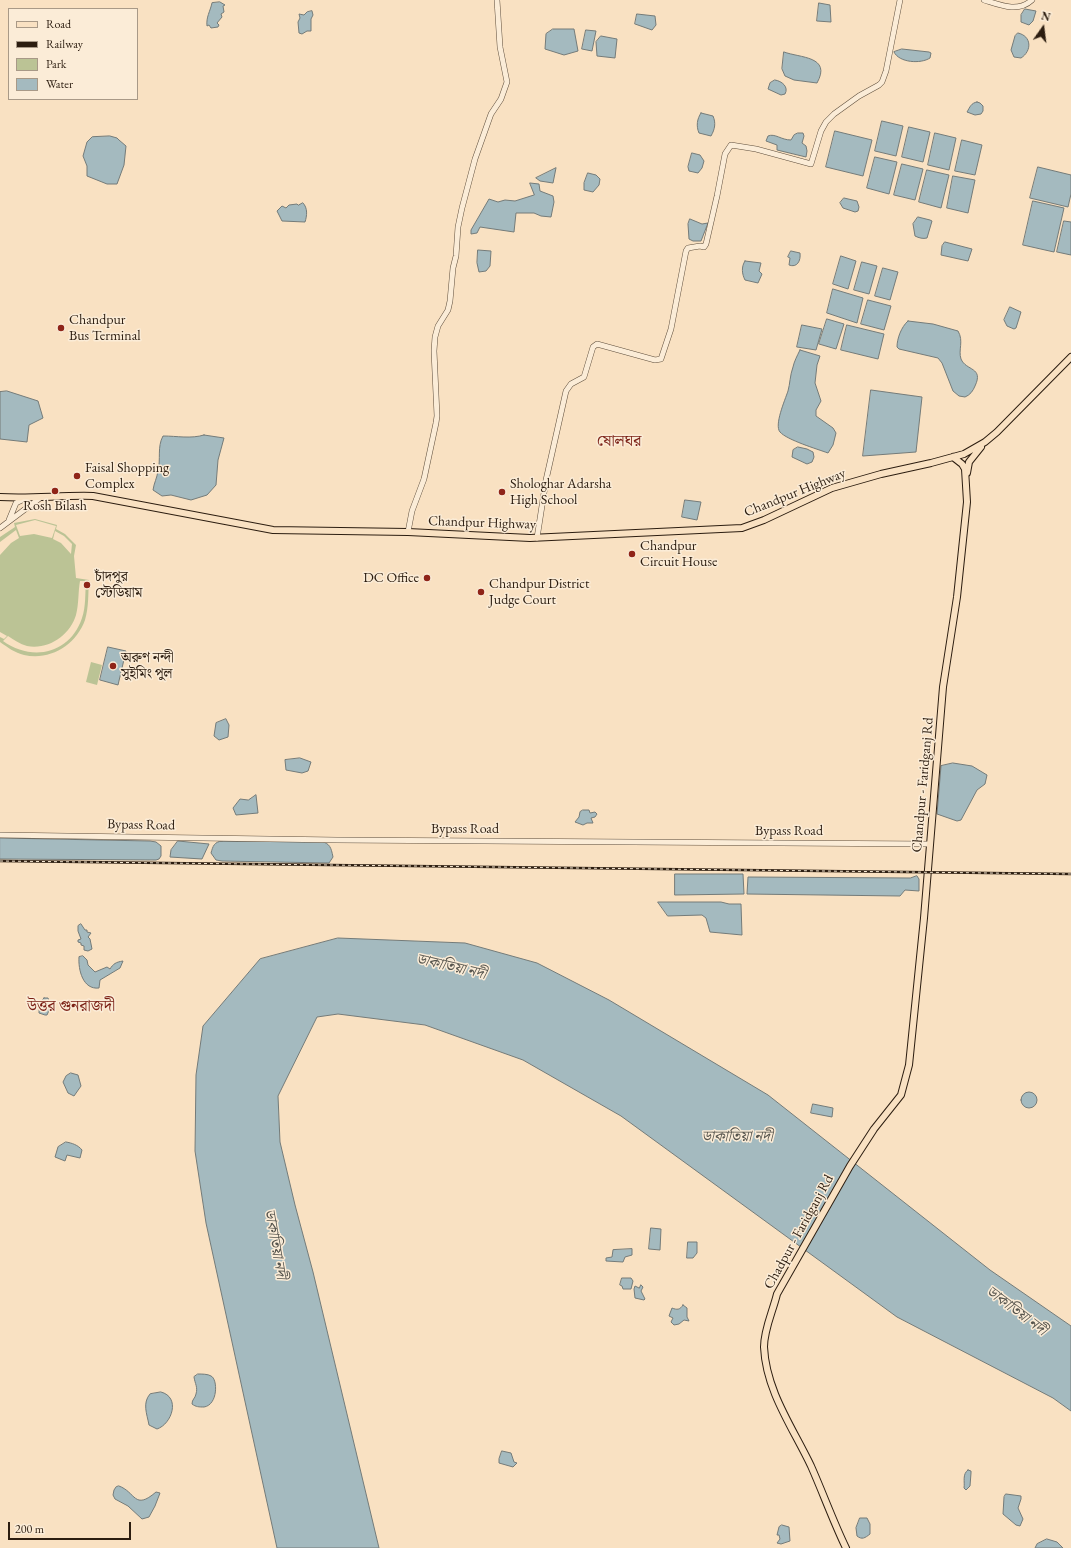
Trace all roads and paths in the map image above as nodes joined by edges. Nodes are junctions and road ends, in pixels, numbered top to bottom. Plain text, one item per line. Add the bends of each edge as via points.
1 (497, 0) edge
2 (900, 0) edge
3 (984, 0) edge
4 (1032, 0) edge
5 (1071, 357) edge
6 (985, 442) junction
7 (953, 457) junction
8 (966, 477) junction
9 (0, 497) edge
10 (26, 498) junction
11 (40, 498) junction
12 (9, 521) junction
13 (0, 528) edge
14 (408, 532) junction
15 (537, 538) junction
16 (0, 835) edge
17 (929, 844) junction
18 (901, 1094) joint
19 (846, 1548) edge

1 - 14 street via 500,48 507,82 501,99 491,114 475,159 462,208 450,301 435,337 436,423 424,479 412,511
2 - 15 street via 882,82 826,122 811,164 731,145 725,154 706,244 704,247 688,248 686,251 671,329 661,359 655,360 597,344 593,347 584,378 570,384 566,391 546,480
3 - 4 street via 1007,7 1022,7
5 - 6 main road
6 - 7 main road, Chandpur Highway via 971,451
6 - 8 main road via 969,462
7 - 8 main road via 962,464
7 - 15 main road, Chandpur Highway via 832,488 742,528
8 - 17 main road, Chandpur - Faridganj Rd via 967,502 957,597 943,687
9 - 10 main road, Chandpur Highway
10 - 11 main road, Chandpur Highway
10 - 12 street via 16,503
11 - 12 street
11 - 14 main road, Chandpur Highway via 93,496 273,530
12 - 13 street
14 - 15 main road, Chandpur Highway
16 - 17 street, Bypass Road
17 - 18 main road, Chandpur - Faridganj Rd via 909,1058
18 - 19 main road, Chadpur - Faridganj Rd via 850,1166 777,1294 764,1347 774,1392

